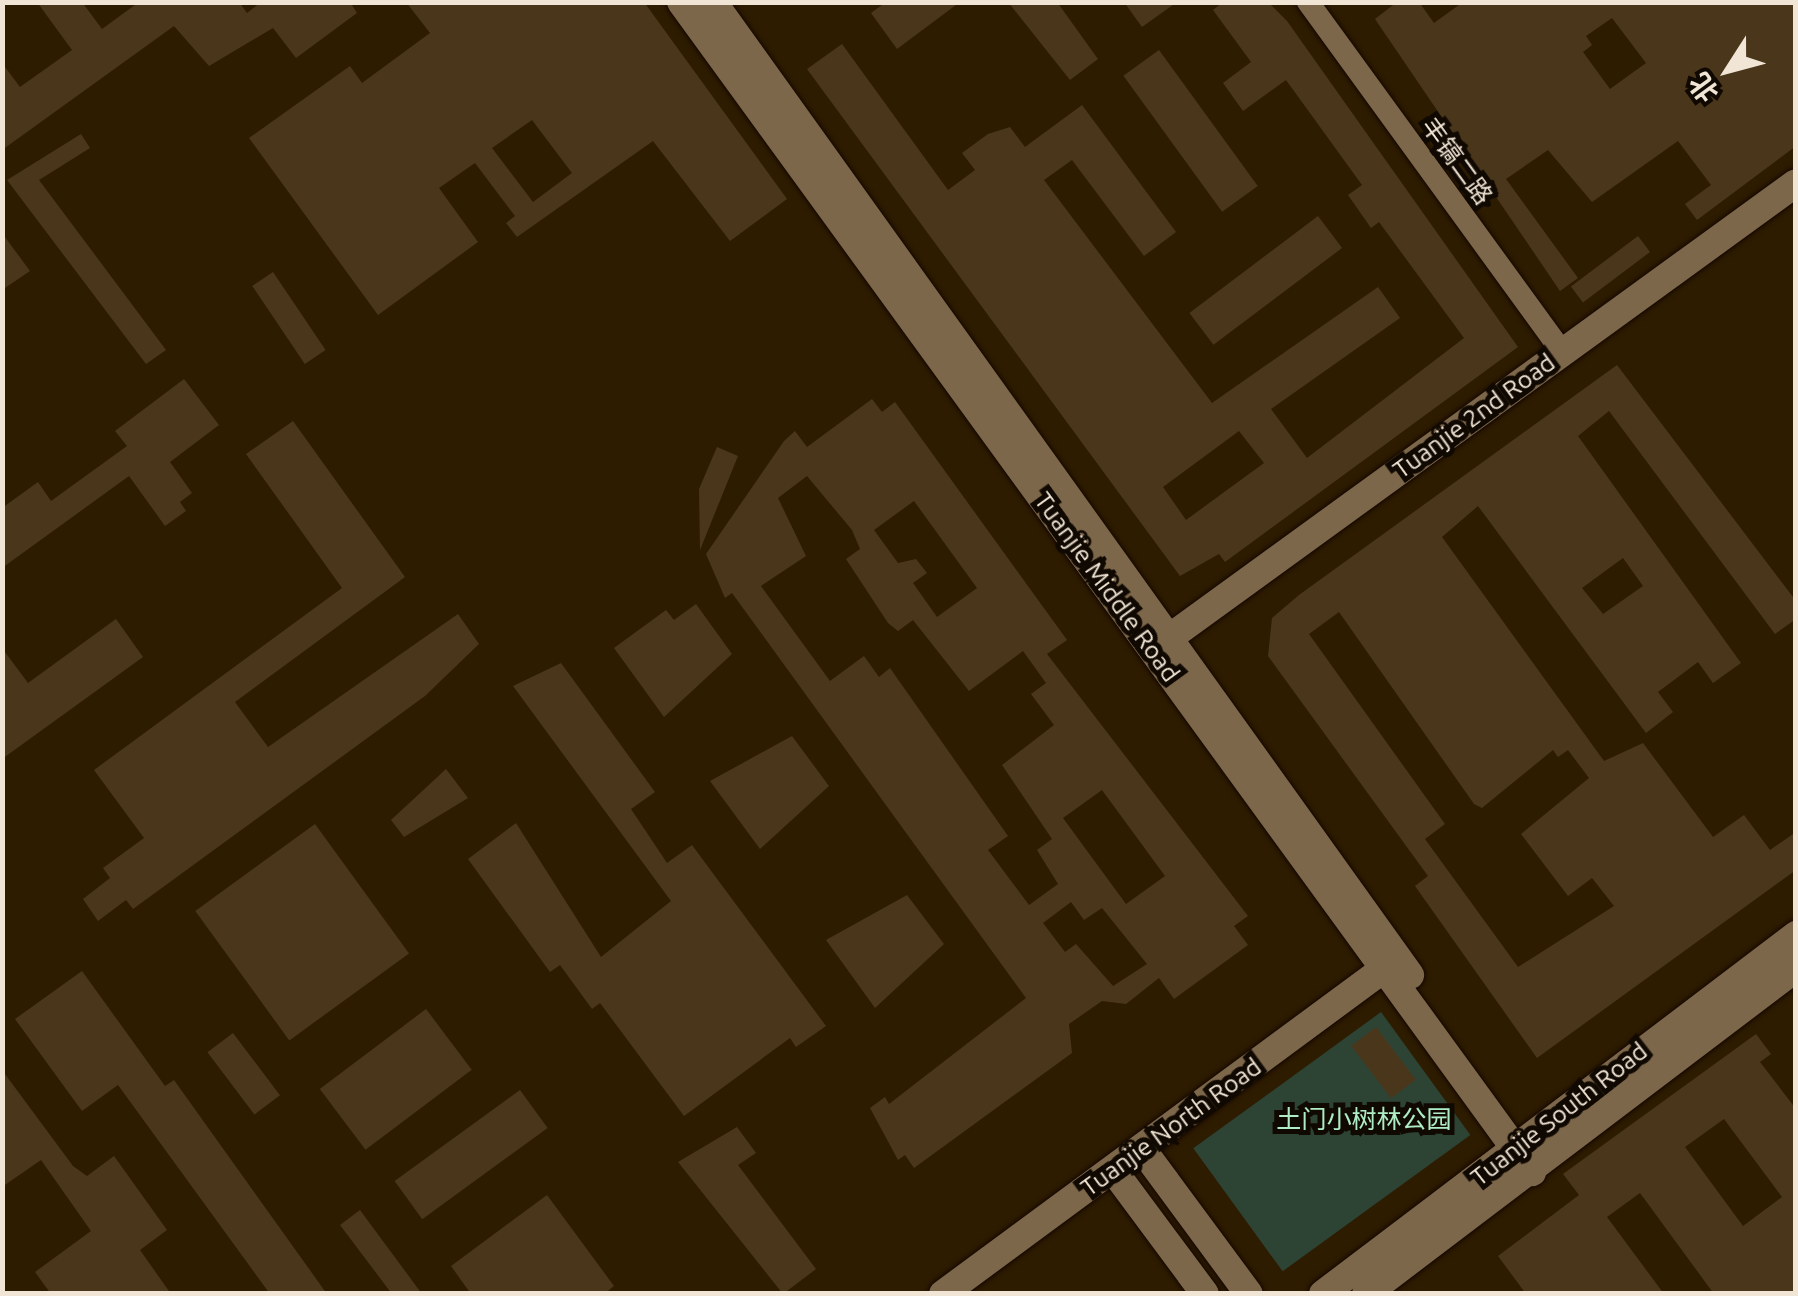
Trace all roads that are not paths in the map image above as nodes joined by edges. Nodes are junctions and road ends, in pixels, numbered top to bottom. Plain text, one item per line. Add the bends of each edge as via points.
1 (681, 2) edge
2 (713, 2) edge
3 (1308, 2) edge
4 (1796, 182) edge
5 (1562, 351) junction
6 (1162, 642) junction
7 (1796, 934) edge
8 (1391, 963) junction
9 (1796, 968) edge
10 (1142, 1149) junction
11 (1531, 1156) junction
12 (1113, 1170) junction
13 (943, 1294) edge
14 (1205, 1294) edge
15 (1249, 1294) edge
16 (1322, 1294) edge
17 (1366, 1294) edge

1 - 6 street, Tuanjie Middle Road
2 - 6 street, Tuanjie Middle Road
3 - 5 street, 丰镐二路
4 - 5 street, Tuanjie 2nd Road
5 - 6 street, Tuanjie 2nd Road
6 - 8 street, Tuanjie Middle Road
7 - 11 street, Tuanjie South Road
8 - 10 street, Tuanjie North Road
8 - 11 street, Tuanjie Middle Road
9 - 11 street, Tuanjie South Road
10 - 12 street, Tuanjie North Road
10 - 15 street
11 - 16 street, Tuanjie South Road
11 - 17 street, Tuanjie South Road
12 - 13 street, Tuanjie North Road
12 - 14 street

